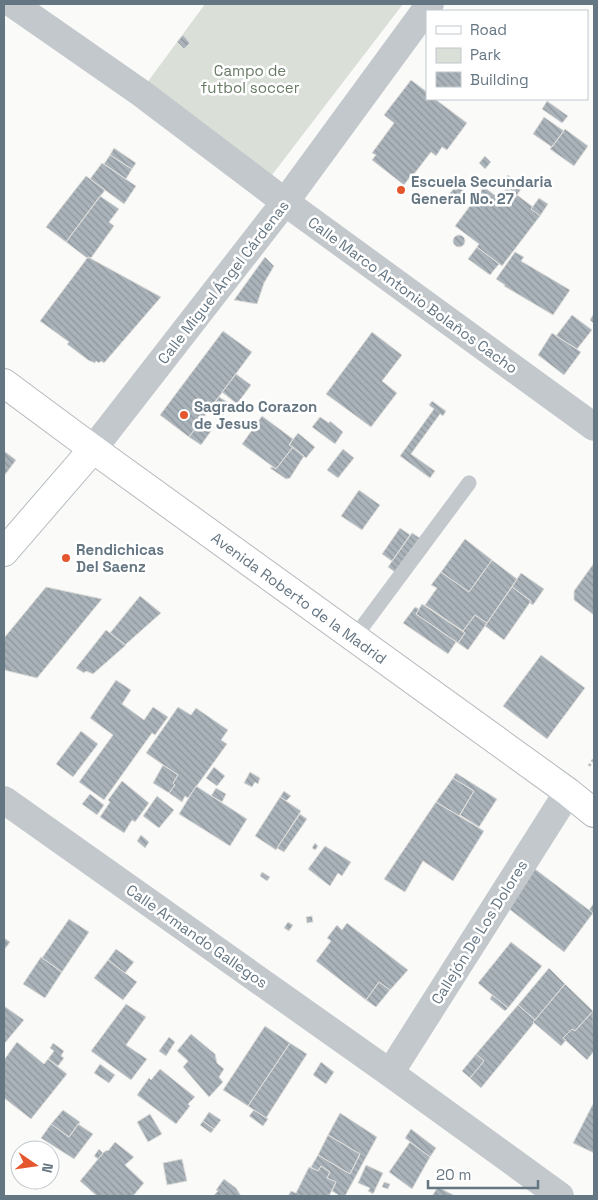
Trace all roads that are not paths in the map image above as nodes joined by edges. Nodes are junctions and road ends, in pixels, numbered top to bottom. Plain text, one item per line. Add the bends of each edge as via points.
1 (430, 4) edge
2 (27, 8) edge
3 (286, 202) junction
4 (4, 382) edge
5 (594, 427) edge
6 (93, 449) junction
7 (469, 483) dead end
8 (4, 552) edge
9 (354, 638) junction
10 (568, 792) junction
11 (4, 800) edge
12 (594, 813) edge
13 (390, 1072) junction
14 (560, 1196) edge

1 - 3 street, Calle Miguel Ángel Cárdenas
2 - 3 street, Calle Marco Antonio Bolaños Cacho
3 - 5 street, Calle Marco Antonio Bolaños Cacho
3 - 6 street, Calle Miguel Ángel Cárdenas
4 - 6 main road, Avenida Roberto de la Madrid
6 - 8 main road, Calle Miguel Ángel Cárdenas
6 - 9 main road, Avenida Roberto de la Madrid
7 - 9 lane
9 - 10 main road, Avenida Roberto de la Madrid
10 - 12 main road, Avenida Roberto de la Madrid
10 - 13 street, Callejón De Los Dolores
11 - 13 street, Calle Armando Gallegos
13 - 14 street, Calle Armando Gallegos

